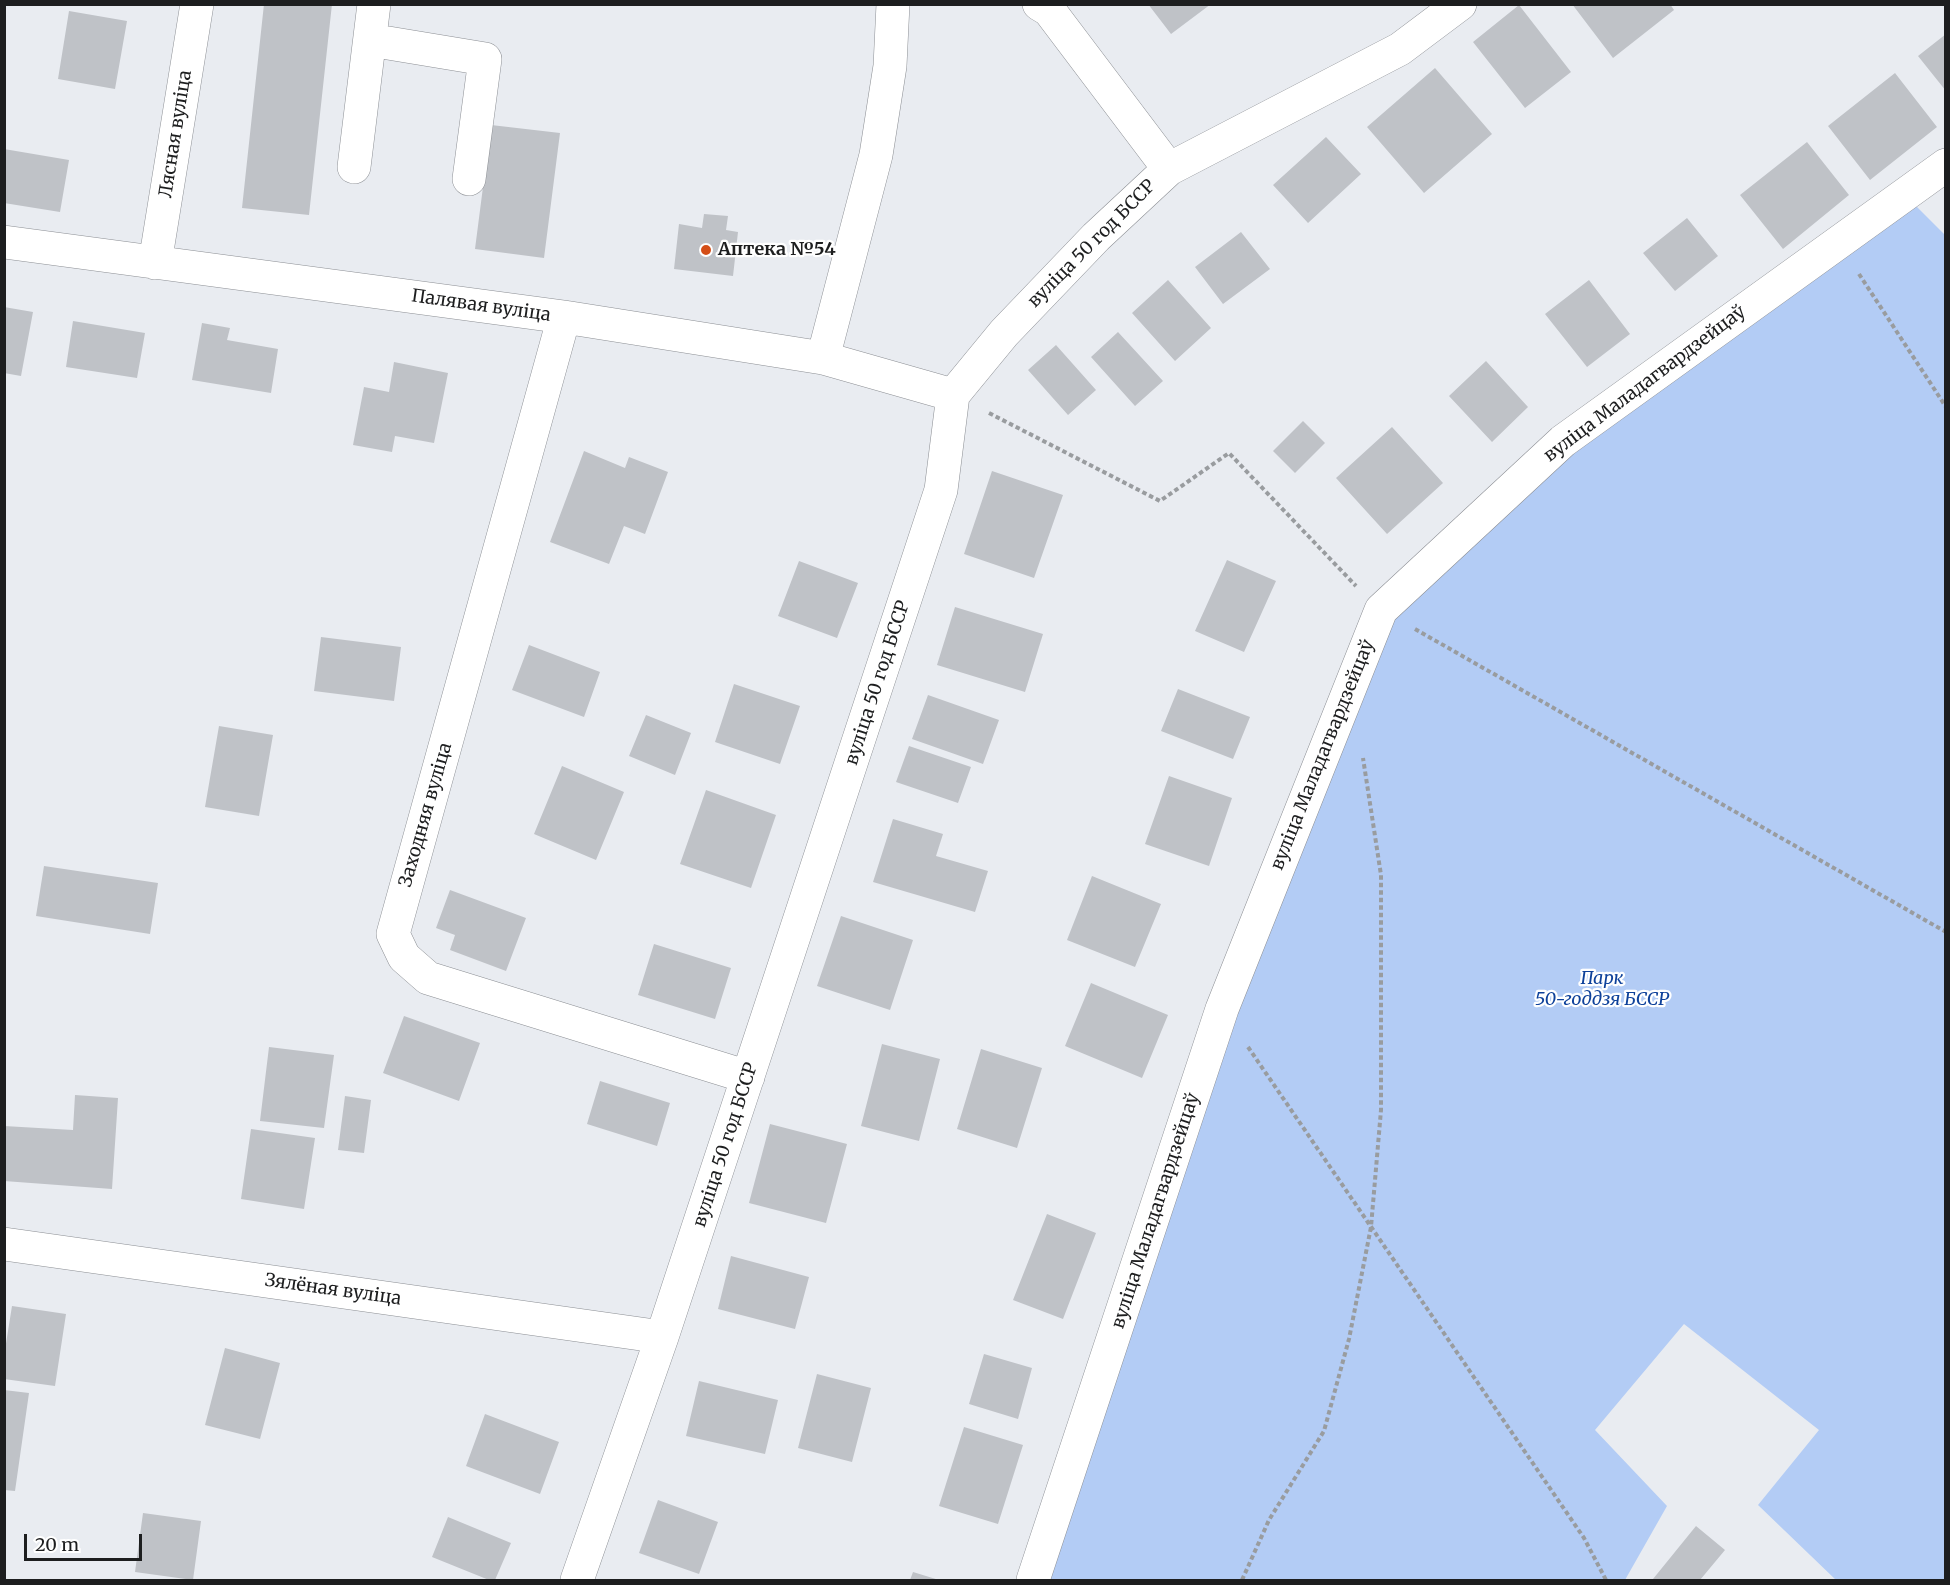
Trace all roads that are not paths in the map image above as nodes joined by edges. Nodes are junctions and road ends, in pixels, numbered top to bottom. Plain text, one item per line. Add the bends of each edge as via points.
1 (197, 4) edge
2 (374, 4) edge
3 (893, 4) edge
4 (1039, 4) edge
5 (1460, 4) edge
6 (370, 40) junction
7 (1946, 165) edge
8 (354, 167) dead end
9 (1169, 169) junction
10 (470, 179) dead end
11 (4, 243) edge
12 (155, 263) junction
13 (564, 317) junction
14 (823, 358) junction
15 (953, 395) junction
16 (748, 1077) junction
17 (4, 1244) edge
18 (662, 1337) junction
19 (577, 1581) edge
20 (1033, 1581) edge

1 - 12 street, Лясная вуліца
2 - 6 street
3 - 14 street via 890,66 876,155
4 - 9 street via 1049,10
5 - 9 street, вуліца 50 год БССР via 1400,49
6 - 8 street
6 - 10 street via 485,59
7 - 20 street, вуліца Маладагвардзейцаў via 1563,441 1381,610 1222,1009
9 - 15 street, вуліца 50 год БССР via 1096,237 1004,333
11 - 12 street, Палявая вуліца
12 - 13 street, Палявая вуліца
13 - 14 street, Палявая вуліца
13 - 16 street, Заходняя вуліца via 393,934 404,957 428,978
14 - 15 street, Палявая вуліца
15 - 16 street, вуліца 50 год БССР via 941,490
16 - 18 street, вуліца 50 год БССР
17 - 18 street, Зялёная вуліца
18 - 19 street, вуліца 50 год БССР

